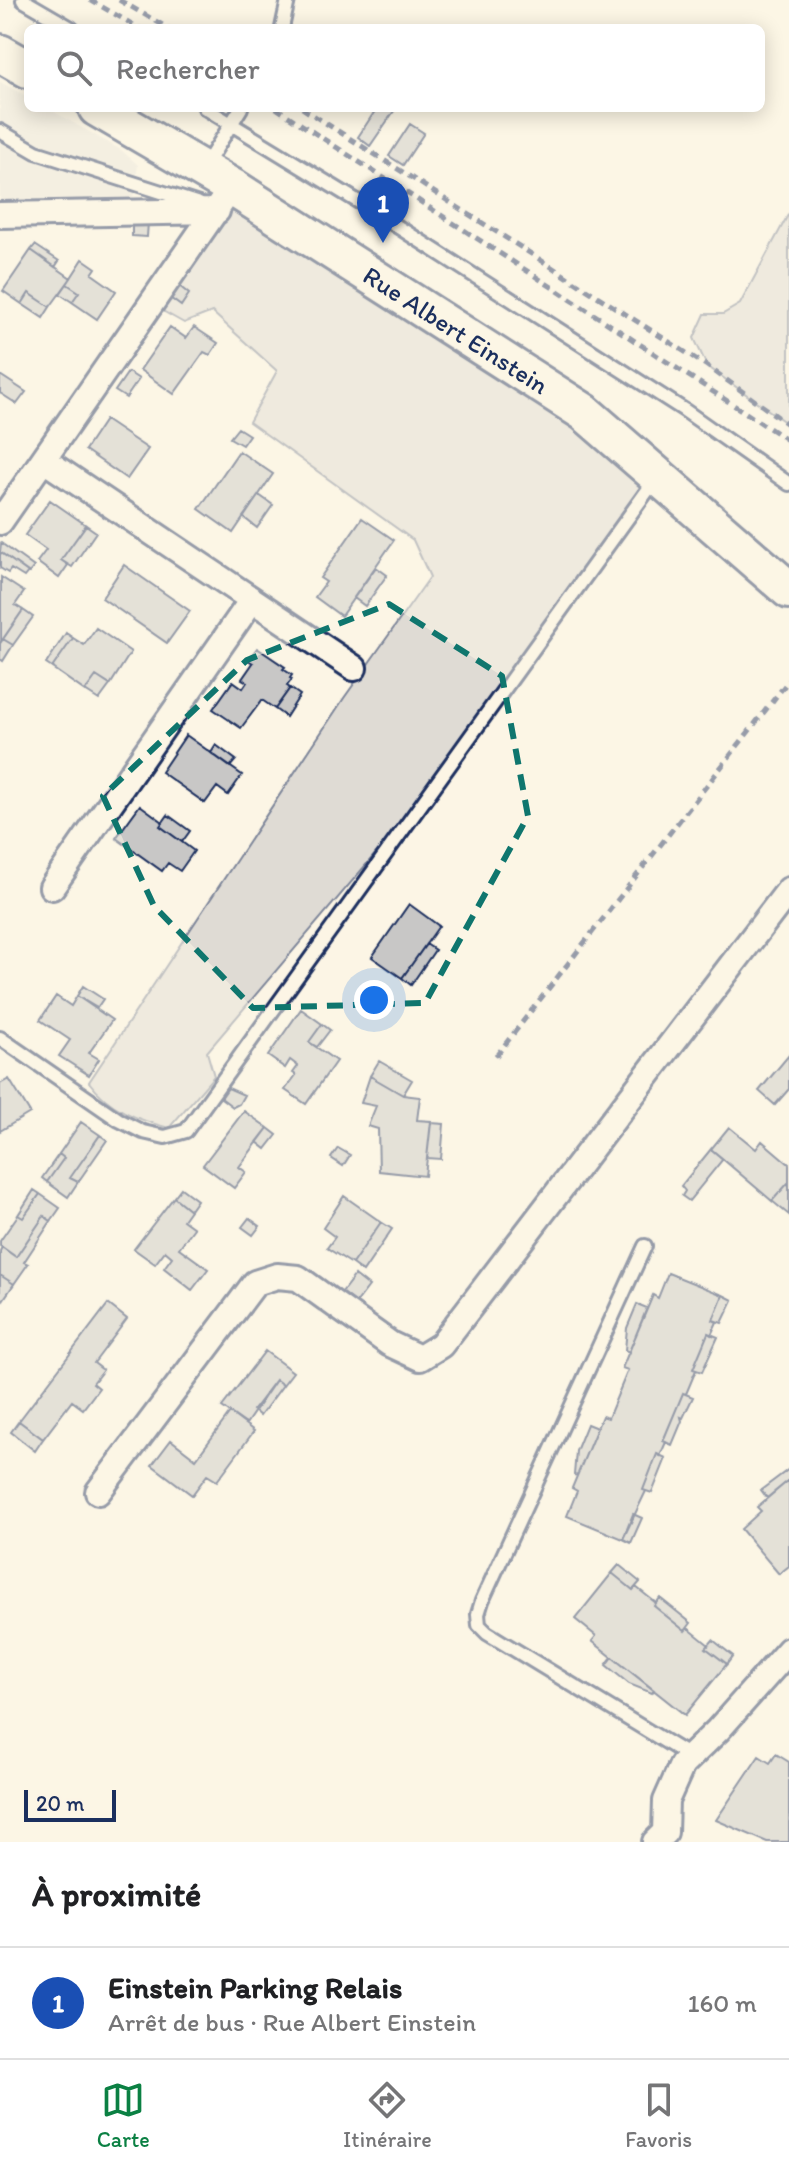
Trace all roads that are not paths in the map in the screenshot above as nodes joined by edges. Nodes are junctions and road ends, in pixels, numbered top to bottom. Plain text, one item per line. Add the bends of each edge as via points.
1 (23, 0) edge
2 (288, 0) edge
3 (64, 24) edge
4 (283, 24) edge
5 (0, 53) edge
6 (24, 67) edge
7 (103, 112) edge
8 (212, 112) edge
9 (238, 112) edge
10 (231, 124) junction
11 (0, 131) edge
12 (217, 189) junction
13 (0, 215) edge
14 (44, 460) junction
15 (657, 477) junction
16 (789, 484) edge
17 (0, 522) edge
18 (789, 590) edge
19 (252, 600) junction
20 (354, 668) dead end
21 (52, 887) dead end
22 (789, 890) edge
23 (0, 1038) edge
24 (13, 1047) junction
25 (0, 1055) edge
26 (645, 1246) dead end
27 (98, 1492) dead end
28 (789, 1650) edge
29 (691, 1757) junction
30 (665, 1839) edge

1 - 3 lane
2 - 4 lane
5 - 6 street
7 - 12 street, Rue Albert Einstein
8 - 10 lane
9 - 10 lane
10 - 12 lane
10 - 16 lane via 671,402
11 - 12 lane via 36,152 136,182
12 - 13 street
12 - 14 street
12 - 15 street, Rue Albert Einstein via 584,412
14 - 17 street
14 - 19 street
15 - 18 street, Rue Albert Einstein
15 - 24 lane via 186,1131 165,1137 143,1132
19 - 20 street
19 - 21 street
22 - 27 street via 441,1345 420,1358 390,1344 298,1278 277,1276 255,1283
23 - 24 lane
24 - 25 lane
26 - 29 lane via 478,1614 487,1633
28 - 29 street
29 - 30 street via 666,1801

